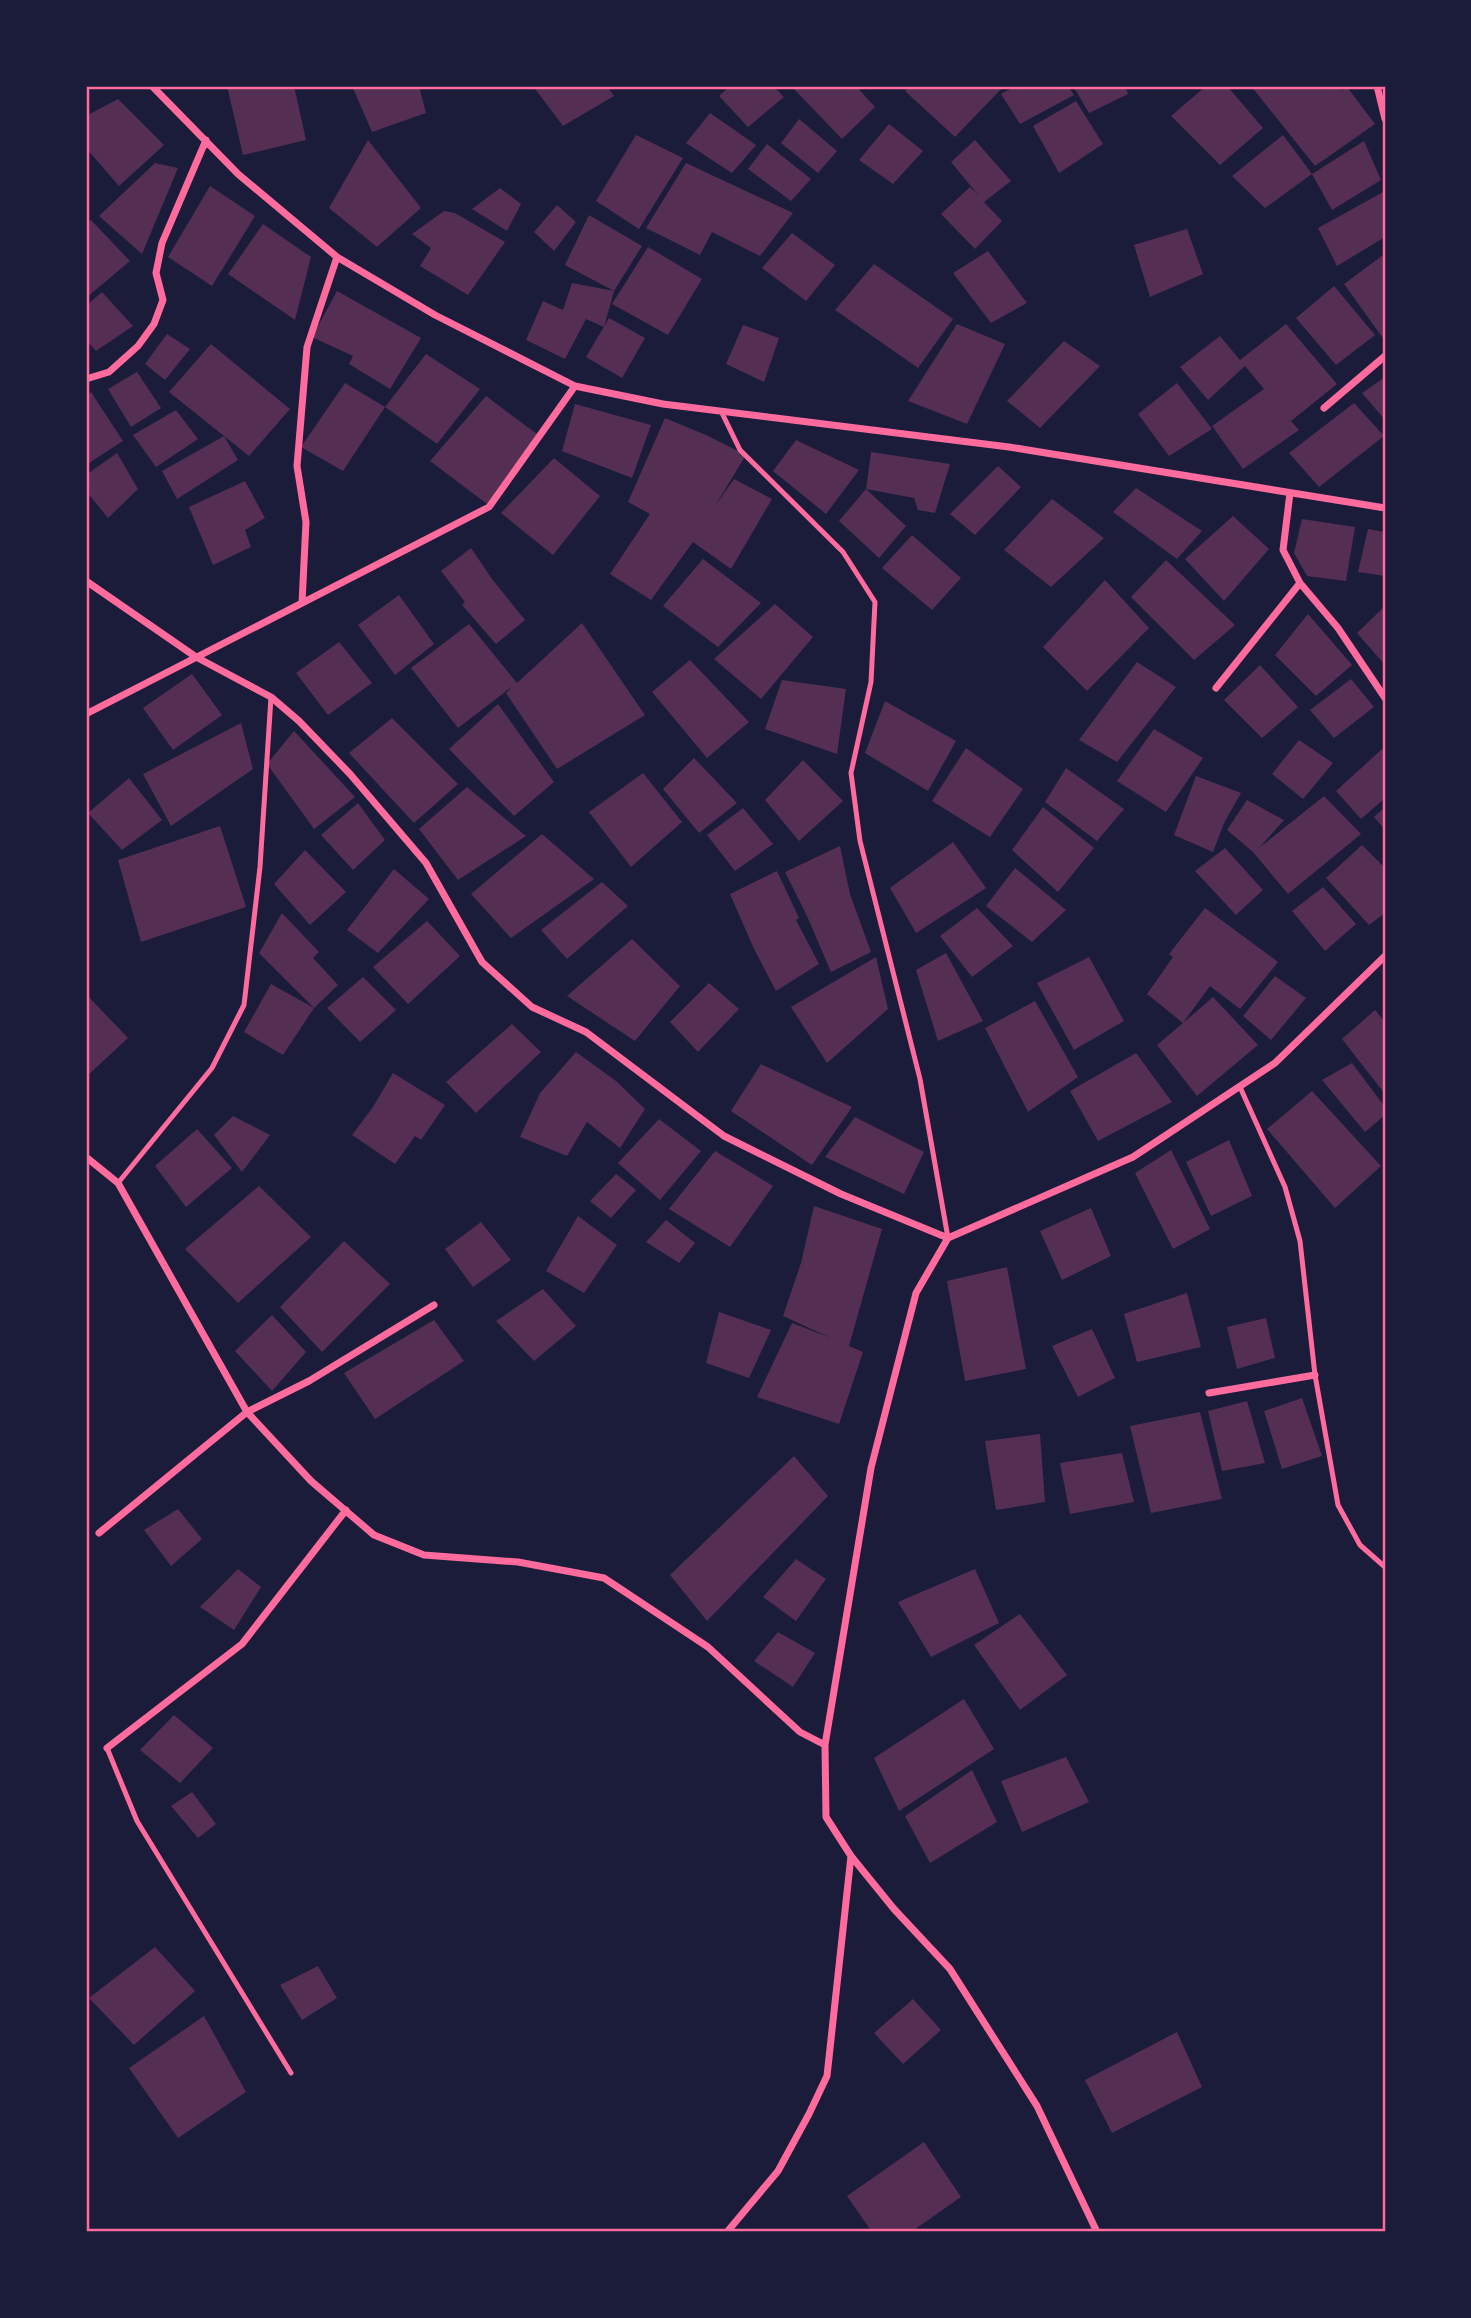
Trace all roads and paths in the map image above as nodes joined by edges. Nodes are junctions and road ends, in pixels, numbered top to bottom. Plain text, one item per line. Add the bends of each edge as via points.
1 (152, 86) edge
2 (1377, 86) edge
3 (1385, 119) edge
4 (206, 140) junction
5 (337, 257) junction
6 (1385, 356) edge
7 (86, 379) edge
8 (575, 386) junction
9 (1324, 408) dead end
10 (721, 411) junction
11 (1290, 493) junction
12 (1385, 508) edge
13 (86, 581) edge
14 (1300, 583) junction
15 (302, 603) junction
16 (197, 657) junction
17 (1216, 688) dead end
18 (271, 697) junction
19 (1385, 698) edge
20 (86, 714) edge
21 (1385, 956) edge
22 (1240, 1087) junction
23 (86, 1157) edge
24 (118, 1183) junction
25 (948, 1238) junction
26 (434, 1305) dead end
27 (1315, 1375) junction
28 (1209, 1392) dead end
29 (247, 1412) junction
30 (346, 1510) junction
31 (99, 1533) dead end
32 (1385, 1567) edge
33 (825, 1745) junction
34 (107, 1748) joint
35 (851, 1856) junction
36 (291, 2073) dead end
37 (727, 2232) edge
38 (1097, 2232) edge

1 - 4 street
2 - 3 street
4 - 5 street via 238,174
4 - 7 street via 162,243 156,273 163,300 154,324 109,372
5 - 8 street via 435,315
5 - 15 street via 307,347 297,466 306,522
6 - 9 street
8 - 10 street
8 - 15 street via 489,507
10 - 11 street via 1009,447
10 - 25 lane via 740,450 844,552 875,602 870,682 850,773 860,841 920,1079
11 - 12 street
11 - 14 street via 1283,550
13 - 16 street
14 - 17 street
14 - 19 street via 1338,628
15 - 16 street
16 - 18 street
16 - 20 street
18 - 24 lane via 260,867 244,1005 212,1069
18 - 25 street via 350,774 426,863 482,962 532,1007 586,1032 724,1136 841,1194
21 - 22 street via 1275,1063
22 - 25 street via 1133,1157
22 - 27 lane via 1285,1186 1300,1241
23 - 24 street
24 - 29 street
25 - 33 street via 916,1293 871,1468
26 - 29 street via 309,1381
27 - 28 street
27 - 32 lane via 1338,1505 1360,1545
29 - 30 street via 311,1481
29 - 31 street
30 - 33 street via 374,1535 424,1555 518,1562 604,1578 708,1647 800,1732
30 - 34 street via 242,1644
33 - 35 street via 826,1817
34 - 36 lane via 137,1821
35 - 37 street via 827,2076 778,2171
35 - 38 street via 950,1969 1037,2106

